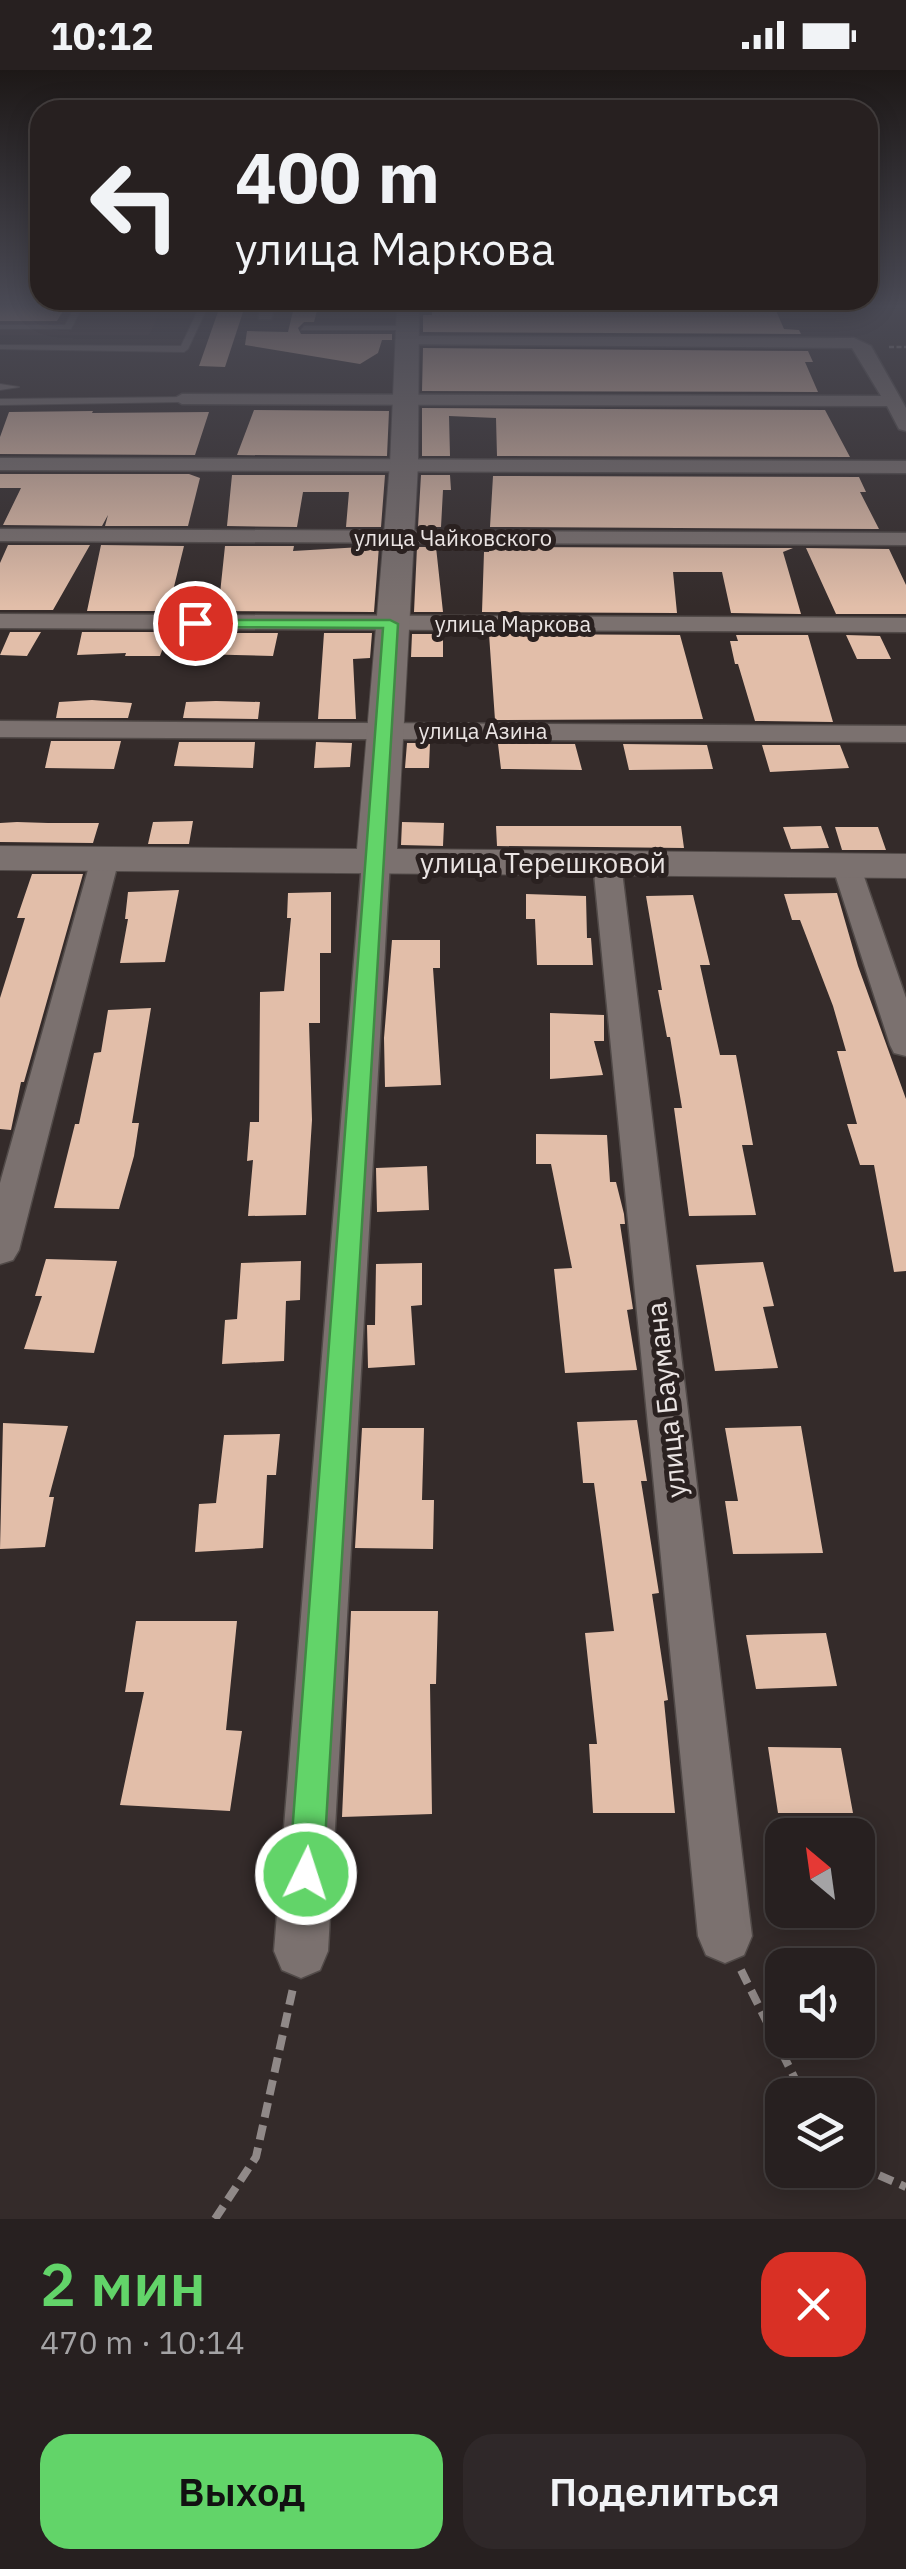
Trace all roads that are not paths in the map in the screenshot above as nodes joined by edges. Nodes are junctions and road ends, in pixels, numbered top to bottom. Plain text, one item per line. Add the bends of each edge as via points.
1 (406, 406) edge
2 (0, 464) edge
3 (404, 464) junction
4 (906, 467) edge
5 (0, 535) edge
6 (398, 538) junction
7 (906, 539) edge
8 (0, 622) edge
9 (390, 624) junction
10 (906, 625) edge
11 (0, 728) edge
12 (383, 730) junction
13 (906, 734) edge
14 (0, 858) edge
15 (105, 859) junction
16 (376, 861) junction
17 (607, 863) junction
18 (846, 865) junction
19 (906, 866) edge
20 (906, 1045) edge
21 (0, 1250) edge
22 (724, 1936) road end
23 (301, 1951) road end

1 - 3 street
2 - 3 street
3 - 4 street
3 - 6 street
5 - 6 street, улица Чайковского
6 - 7 street, улица Чайковского
6 - 9 street
8 - 9 street, улица Маркова
9 - 10 street, улица Маркова
9 - 12 street
11 - 12 street, улица Азина
12 - 13 street, улица Азина
12 - 16 street
14 - 15 street, улица Терешковой
15 - 16 street, улица Терешковой
15 - 21 street
16 - 17 street, улица Терешковой
16 - 23 street
17 - 18 street, улица Терешковой
17 - 22 street, улица Баумана
18 - 19 street, улица Терешковой
18 - 20 street

